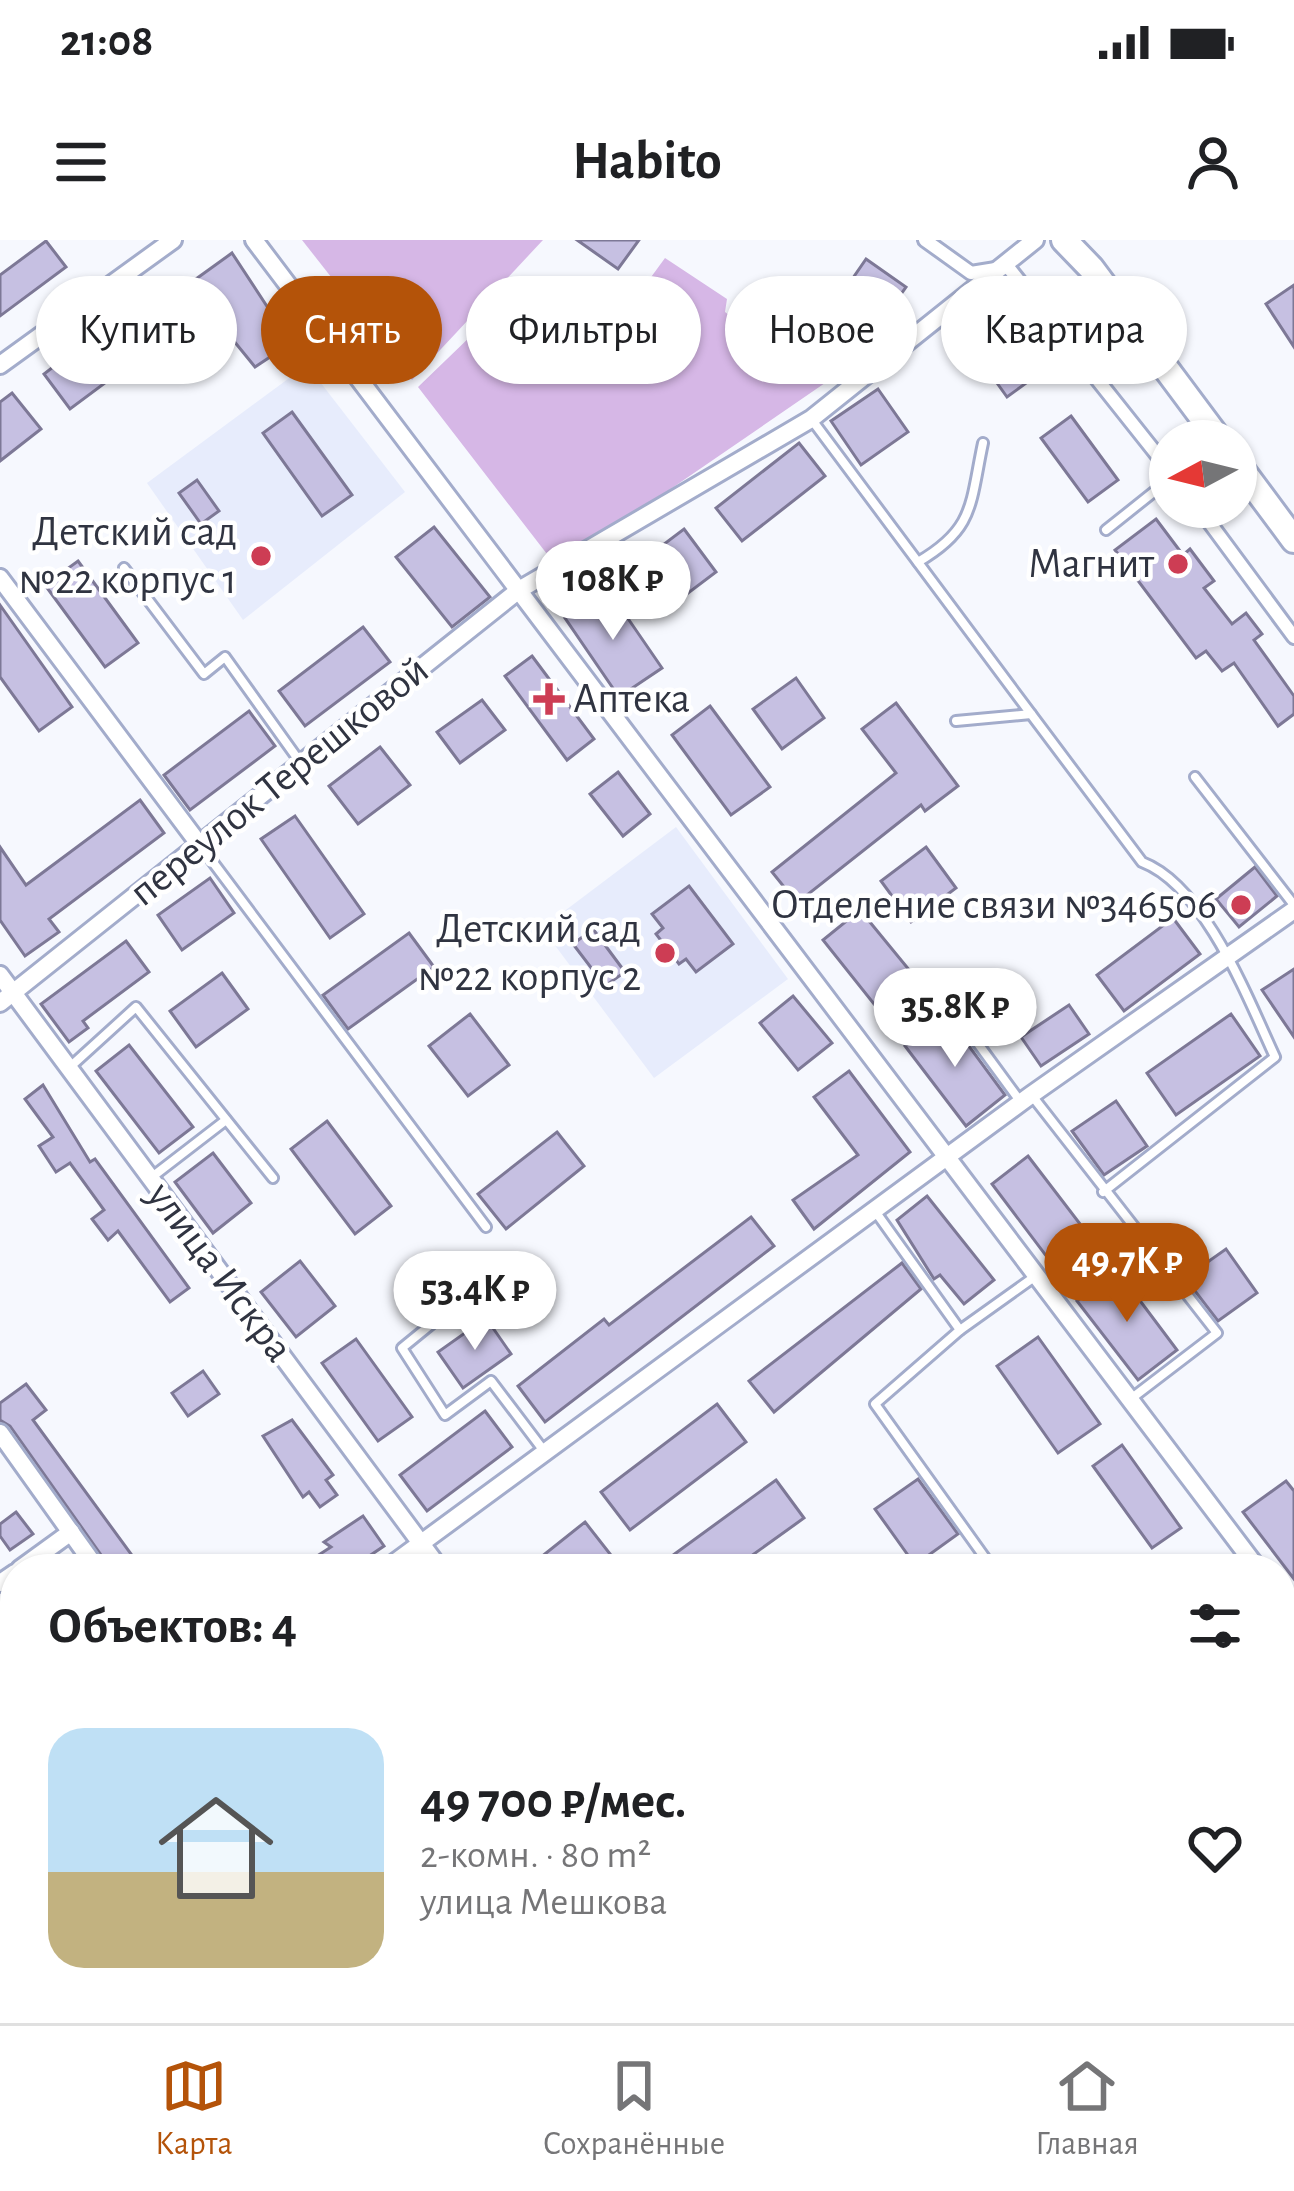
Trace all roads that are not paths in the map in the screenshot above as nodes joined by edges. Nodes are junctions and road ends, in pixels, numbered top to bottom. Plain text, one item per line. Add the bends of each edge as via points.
1 (173, 240) edge
2 (254, 240) edge
3 (925, 240) edge
4 (1035, 240) edge
5 (1064, 240) edge
6 (1008, 267) junction
7 (3, 357) edge
8 (811, 419) junction
9 (1203, 420) edge
10 (983, 443) dead end
11 (1149, 448) edge
12 (1257, 490) edge
13 (1149, 493) edge
14 (1214, 528) edge
15 (1106, 530) dead end
16 (1294, 540) edge
17 (918, 562) junction
18 (124, 568) dead end
19 (0, 578) edge
20 (519, 590) junction
21 (1294, 637) edge
22 (1031, 714) junction
23 (956, 721) dead end
24 (301, 764) junction
25 (1195, 778) dead end
26 (199, 844) junction
27 (1294, 908) edge
28 (1228, 957) junction
29 (0, 975) edge
30 (7, 999) edge
31 (961, 1019) dead end
32 (69, 1068) junction
33 (1026, 1099) junction
34 (226, 1120) junction
35 (950, 1156) junction
36 (151, 1178) junction
37 (273, 1178) dead end
38 (1102, 1192) junction
39 (875, 1210) junction
40 (486, 1227) dead end
41 (505, 1264) dead end
42 (1038, 1274) junction
43 (960, 1330) junction
44 (1131, 1399) junction
45 (0, 1433) edge
46 (545, 1453) junction
47 (71, 1532) junction
48 (422, 1543) junction
49 (41, 1554) edge
50 (87, 1554) edge
51 (407, 1554) edge
52 (430, 1554) edge
53 (983, 1554) edge
54 (1247, 1554) edge

1 - 7 street
2 - 20 street
3 - 6 street via 970,273
4 - 6 street, переулок Терешковой
5 - 9 main road
6 - 8 street, переулок Терешковой
6 - 11 street
8 - 17 lane
8 - 20 street, переулок Терешковой
10 - 17 lane via 953,542
12 - 16 main road
13 - 15 lane
14 - 21 street
17 - 22 lane
18 - 24 lane via 203,674 225,657
19 - 26 street
20 - 24 street, переулок Терешковой
20 - 35 street
22 - 23 lane
22 - 28 lane via 1142,862 1167,871
24 - 26 street, переулок Терешковой
25 - 27 lane
26 - 30 street, переулок Терешковой
26 - 40 lane
27 - 28 street
28 - 33 street
28 - 38 lane via 1275,1058
29 - 30 street, улица Искра
30 - 32 street, улица Искра
31 - 33 lane
32 - 34 lane via 136,1007
32 - 36 street, улица Искра
33 - 35 street
33 - 38 lane
34 - 36 lane
34 - 37 lane
35 - 39 street
35 - 42 street
36 - 48 street, улица Искра
38 - 44 lane via 1216,1333
39 - 43 lane
39 - 46 street
41 - 46 lane via 402,1348 445,1415 491,1381
42 - 43 lane
42 - 44 street
43 - 53 lane via 875,1404
44 - 54 street
45 - 47 street
46 - 48 street
47 - 49 street
47 - 50 street
48 - 51 street
48 - 52 street, улица Искра

